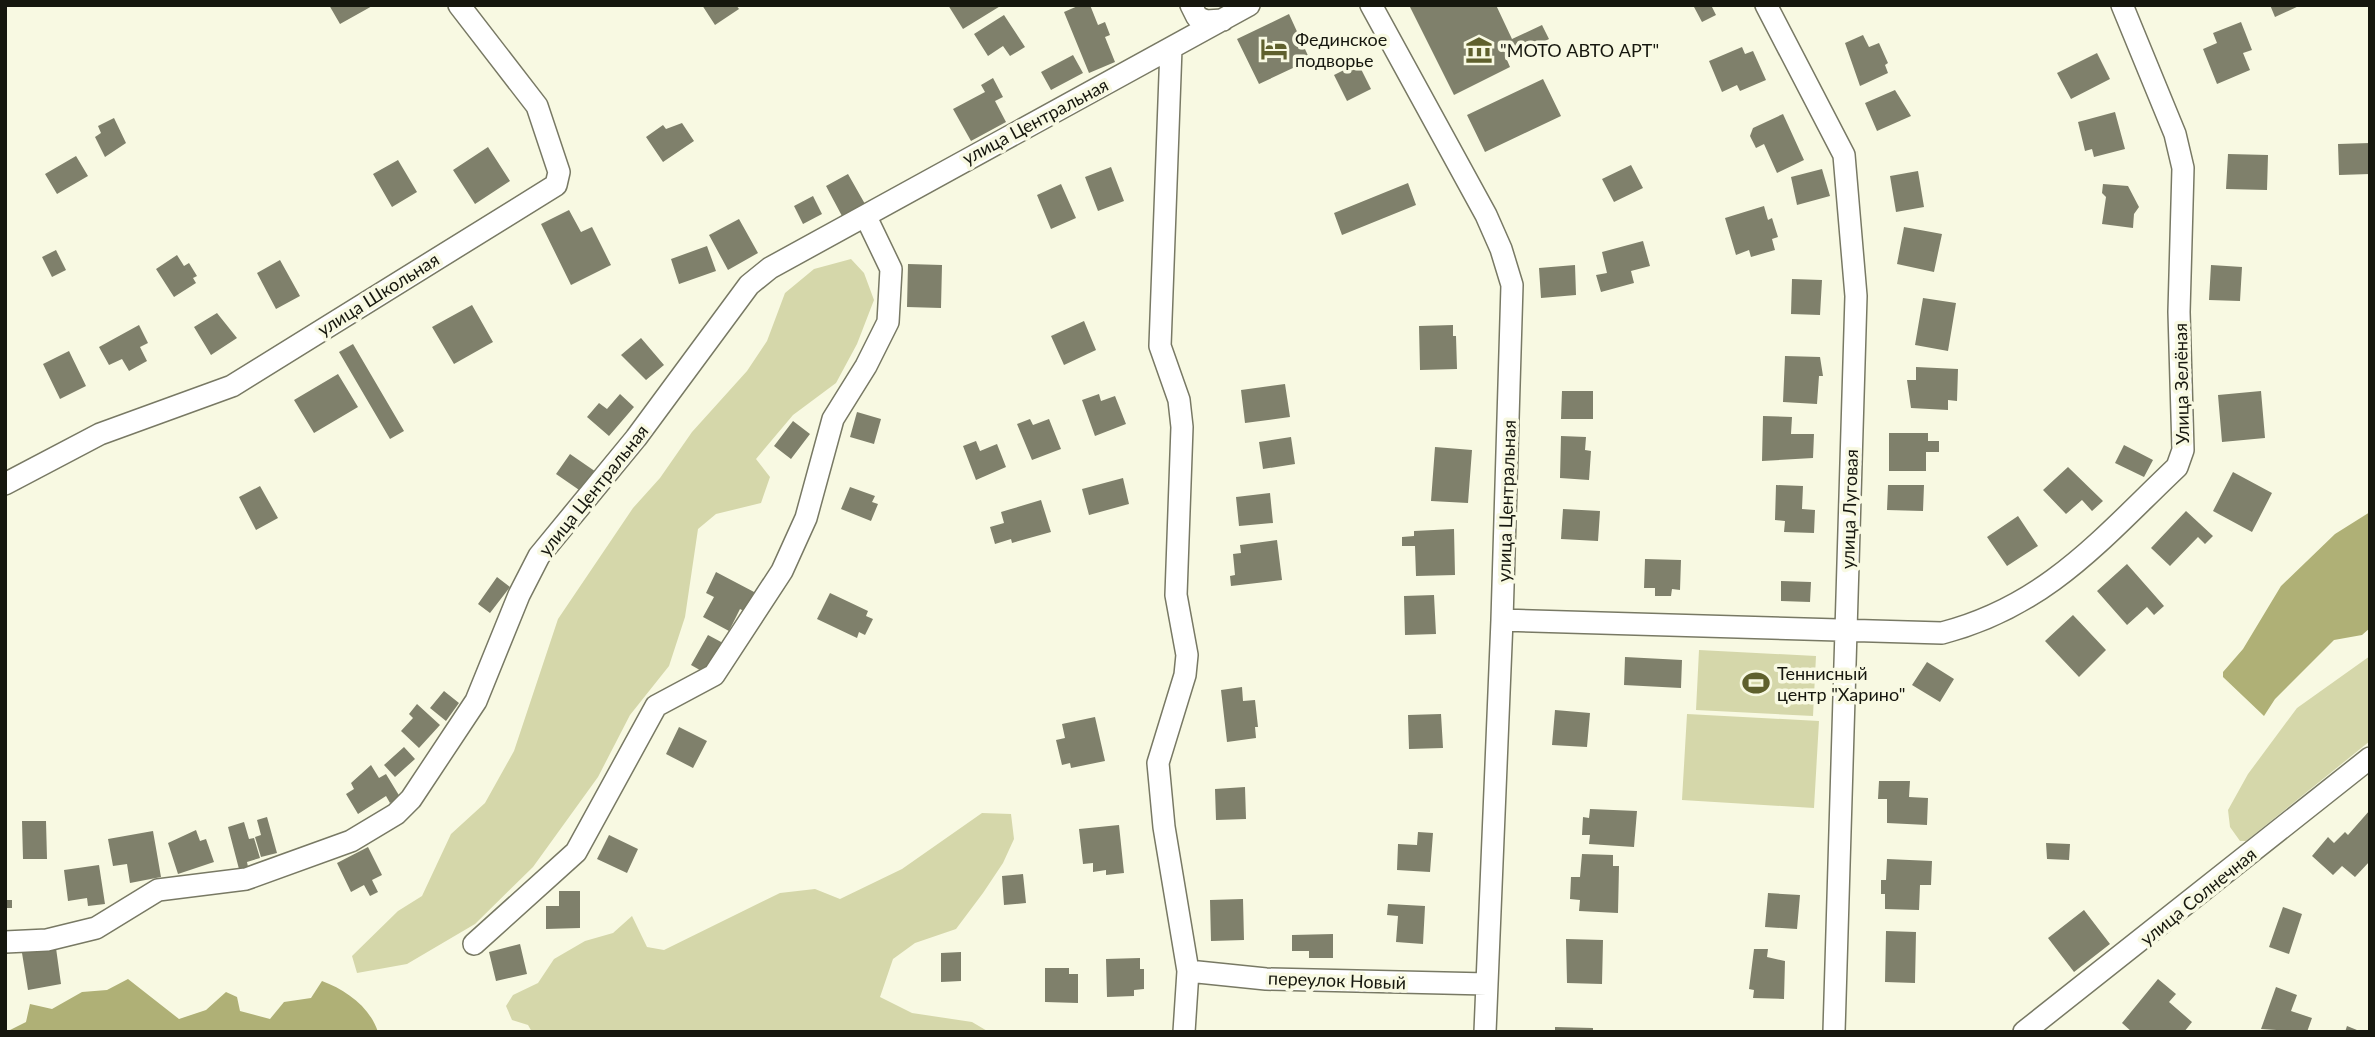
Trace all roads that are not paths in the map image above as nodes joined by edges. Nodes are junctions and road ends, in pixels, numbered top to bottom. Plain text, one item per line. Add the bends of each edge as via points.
1 (459, 5) edge
2 (1191, 5) edge
3 (1249, 5) edge
4 (1371, 5) edge
5 (1766, 5) edge
6 (2122, 5) edge
7 (1222, 20) junction
8 (1171, 48) junction
9 (866, 217) junction
10 (5, 484) edge
11 (1502, 620) junction
12 (1845, 632) junction
13 (2370, 758) edge
14 (5, 942) edge
15 (474, 944) dead end
16 (1188, 971) junction
17 (1487, 984) junction
18 (1184, 1032) edge
19 (1485, 1032) edge
20 (1834, 1032) edge
21 (2024, 1032) edge

1 - 10 street, улица Школьная via 537,106 559,172 556,185 233,386 109,430
2 - 7 street via 1197,17
3 - 7 street, улица Центральная
4 - 11 street, улица Центральная via 1486,215 1512,285
5 - 12 street, улица Луговая via 1844,156 1856,296
6 - 12 street, Улица Зелёная via 2175,134 2183,168 2179,312 2183,450 2177,467 2061,577 1999,615 1942,633
7 - 8 street, улица Центральная
8 - 9 street, улица Центральная
8 - 16 street via 1160,346 1179,400 1182,427 1177,595 1187,655 1158,763
9 - 14 street, улица Центральная via 762,273 730,306 636,438 539,556 475,701 411,799 396,814 351,841 246,879 158,890 96,928 47,940
9 - 15 street via 891,269 888,322 833,419 806,517 782,571 714,675 656,706 576,852
11 - 12 street, Улица Зелёная
11 - 17 street, улица Центральная
12 - 20 street, улица Луговая
13 - 21 street, улица Солнечная
16 - 17 street, переулок Новый via 1266,979
16 - 18 street
17 - 19 street, улица Центральная

